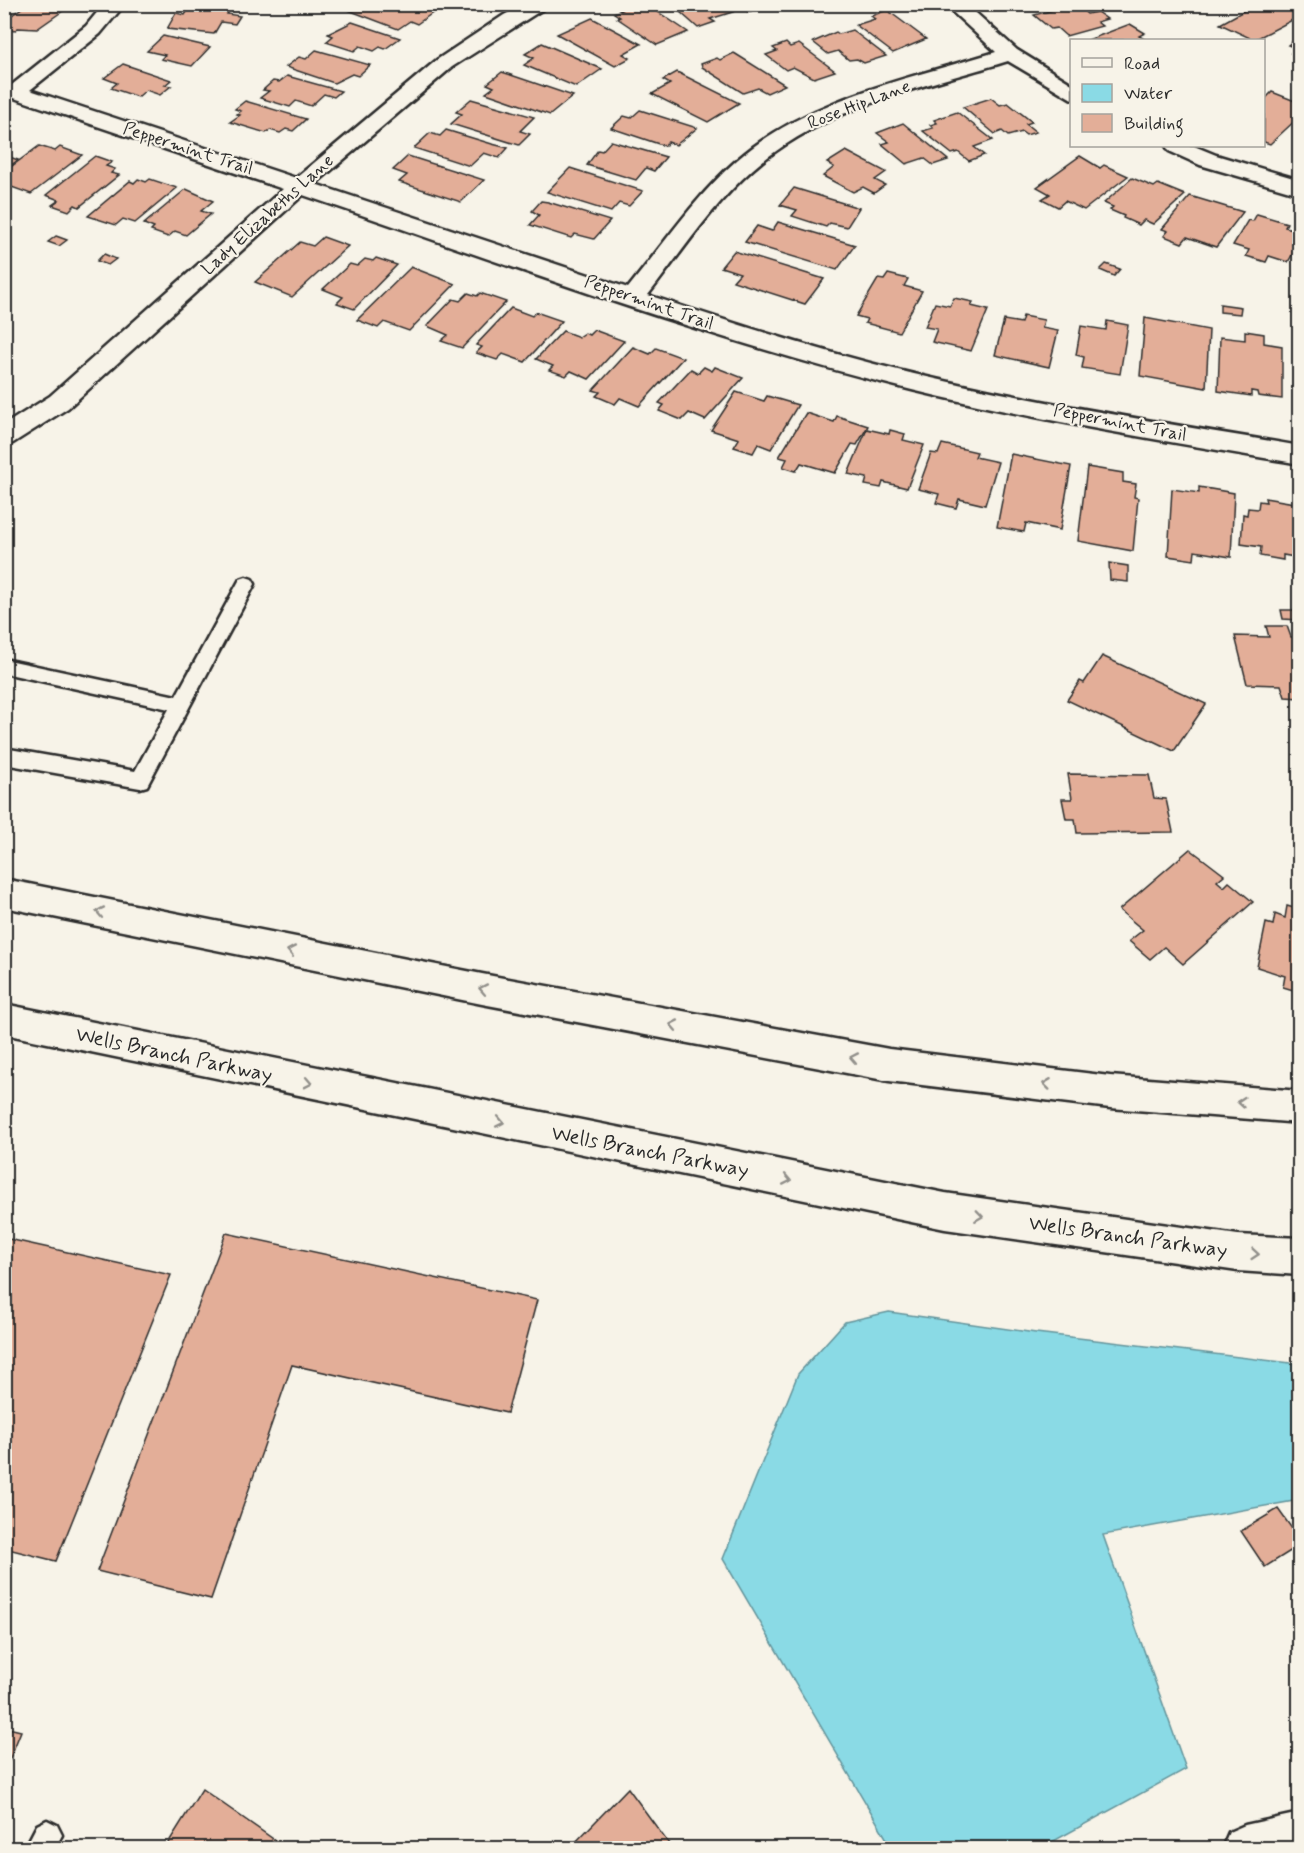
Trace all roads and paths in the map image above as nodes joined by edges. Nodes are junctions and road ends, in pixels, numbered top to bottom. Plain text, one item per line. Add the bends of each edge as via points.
1 (116, 4) edge
2 (541, 4) edge
3 (954, 4) edge
4 (1010, 54) junction
5 (1070, 92) edge
6 (1179, 147) edge
7 (300, 186) junction
8 (1299, 187) edge
9 (633, 298) junction
10 (4, 437) edge
11 (1299, 456) edge
12 (246, 584) dead end
13 (4, 666) edge
14 (181, 704) junction
15 (4, 756) edge
16 (4, 893) edge
17 (4, 1019) edge
18 (1299, 1107) edge
19 (1299, 1257) edge
20 (1299, 1836) edge
21 (1245, 1848) edge

1 - 7 street, Peppermint Trail via 93,30 15,92
2 - 7 street, Lady Elizabeths Lane via 445,63
3 - 4 street
4 - 5 street
4 - 9 street, Rose Hip Lane via 848,105 776,141 724,185
6 - 8 street via 1208,160
7 - 9 street, Peppermint Trail
7 - 10 street, Lady Elizabeths Lane via 59,402
9 - 11 street, Peppermint Trail via 739,333 913,382
12 - 14 lane
13 - 14 lane
14 - 15 lane via 140,780
18 -> 16 street via 1110,1092 889,1065 482,989
17 -> 19 street, Wells Branch Parkway via 945,1211
20 - 21 street

